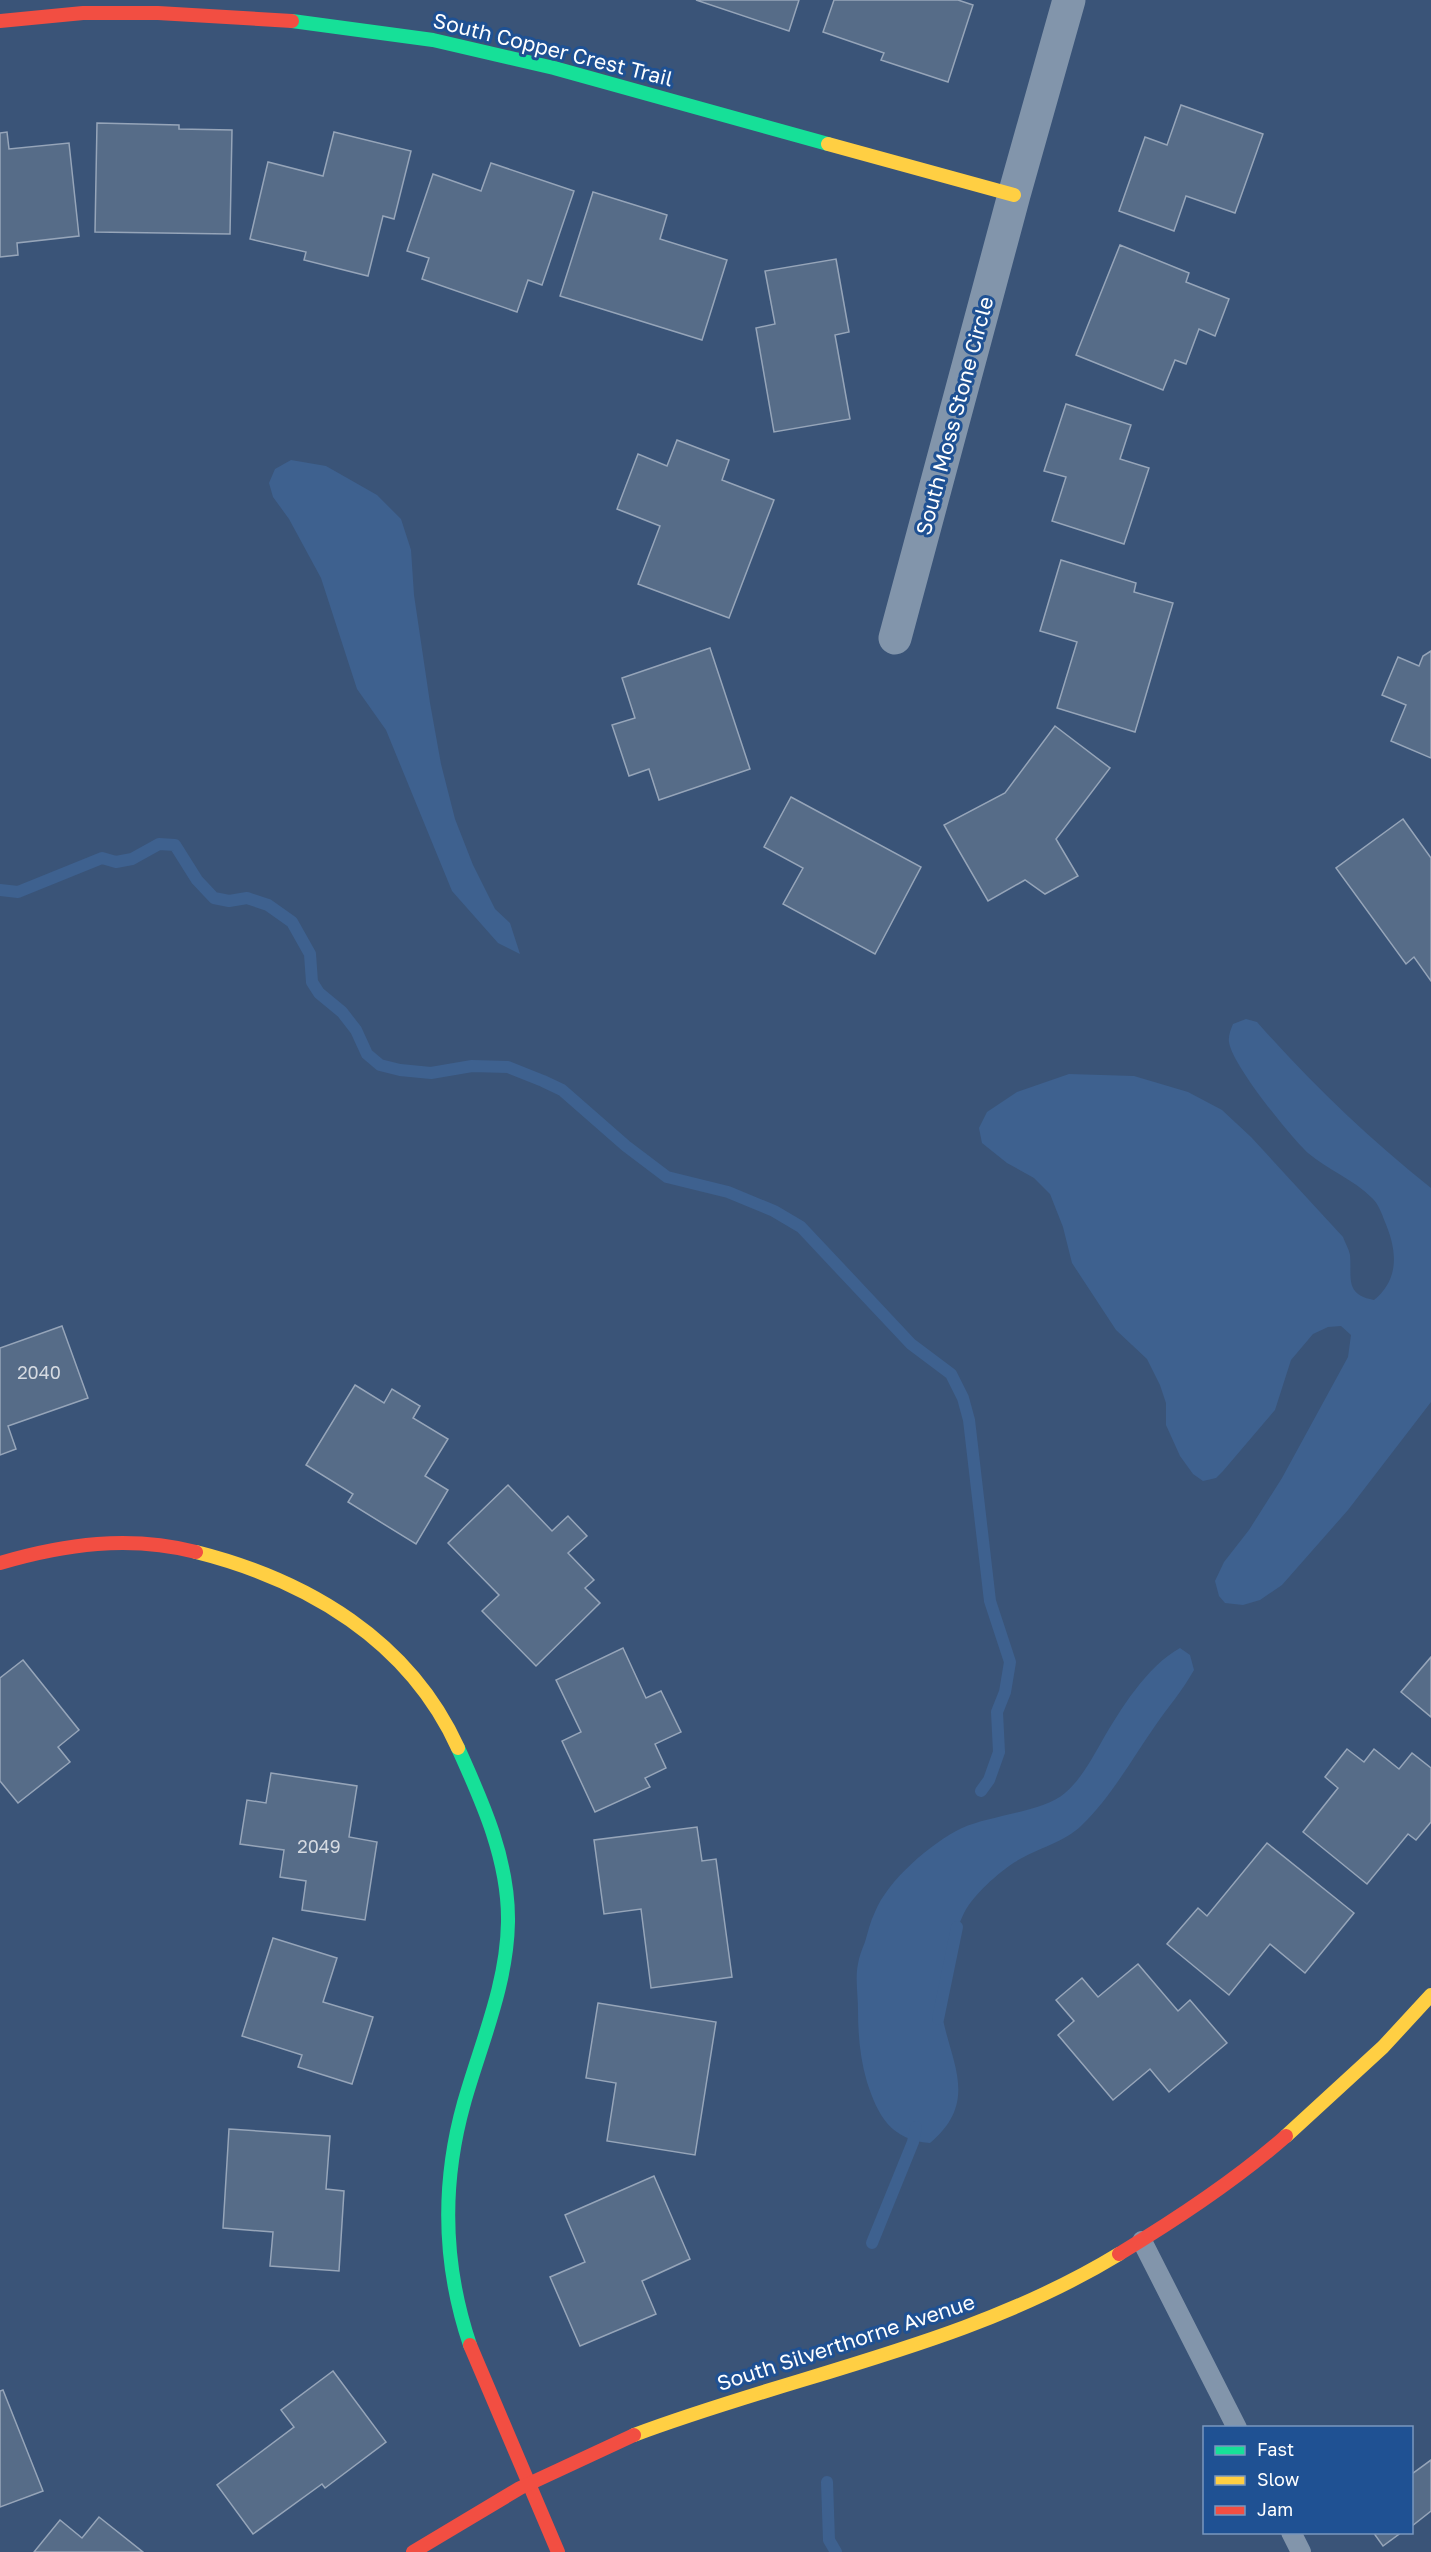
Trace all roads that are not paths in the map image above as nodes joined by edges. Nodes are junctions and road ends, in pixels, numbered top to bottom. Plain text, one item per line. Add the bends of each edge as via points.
1 (1069, 0) edge
2 (83, 7) edge
3 (0, 21) edge
4 (1014, 195) junction
5 (896, 638) dead end
6 (0, 1563) edge
7 (1431, 1995) edge
8 (1142, 2241) junction
9 (1236, 2426) edge
10 (529, 2483) junction
11 (1292, 2534) edge
12 (413, 2552) edge
13 (558, 2552) edge
14 (1301, 2552) edge

1 - 4 street, South Moss Stone Circle
2 - 3 street, South Copper Crest Trail
2 - 4 street, South Copper Crest Trail via 251,17 433,40 554,68
4 - 5 street, South Moss Stone Circle
6 - 10 street via 38,1551 132,1542 233,1561 273,1575 332,1606 376,1639 414,1677 441,1717 466,1763 483,1807 505,1885 508,1919 498,1994 457,2128 446,2217 449,2260 460,2315 484,2384
7 - 8 street, South Silverthorne Avenue via 1350,2082 1301,2125 1244,2171
8 - 9 lane
8 - 10 street, South Silverthorne Avenue via 1051,2291 981,2321 915,2346 632,2436
10 - 12 street, South Silverthorne Avenue
10 - 13 street
11 - 14 lane

